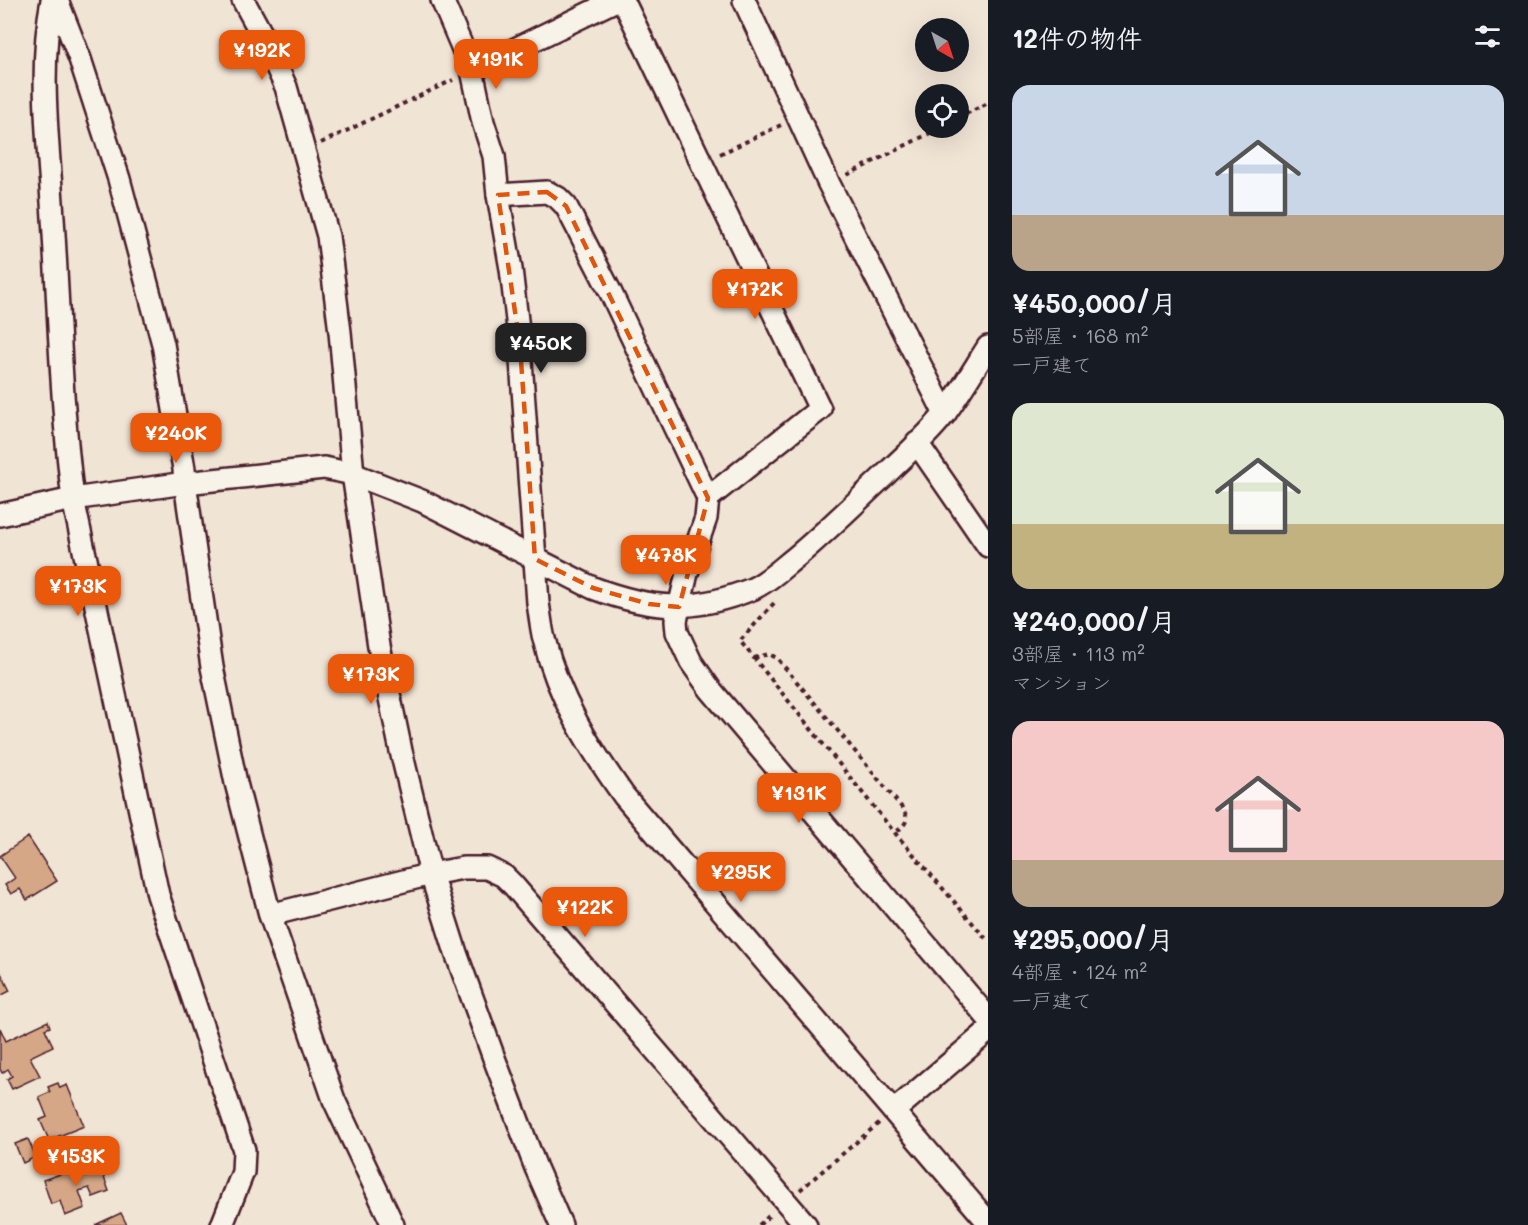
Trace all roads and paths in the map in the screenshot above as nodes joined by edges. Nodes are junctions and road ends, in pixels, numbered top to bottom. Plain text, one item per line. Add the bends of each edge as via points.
1 (52, 0) edge
2 (57, 0) edge
3 (243, 0) edge
4 (442, 0) edge
5 (616, 0) edge
6 (623, 0) edge
7 (744, 0) edge
8 (472, 70) junction
9 (988, 103) edge
10 (969, 112) edge
11 (798, 118) junction
12 (920, 138) edge
13 (304, 152) junction
14 (701, 164) junction
15 (829, 184) junction
16 (498, 195) junction
17 (988, 347) edge
18 (945, 414) junction
19 (917, 443) junction
20 (353, 474) junction
21 (184, 483) junction
22 (708, 498) junction
23 (73, 500) junction
24 (0, 515) edge
25 (988, 546) edge
26 (535, 559) junction
27 (775, 575) junction
28 (680, 607) junction
29 (754, 658) junction
30 (896, 833) junction
31 (431, 874) junction
32 (270, 915) junction
33 (988, 941) edge
34 (988, 1018) edge
35 (988, 1031) edge
36 (894, 1112) junction
37 (786, 1202) junction
38 (988, 1222) edge
39 (222, 1225) edge
40 (393, 1225) edge
41 (561, 1225) edge
42 (759, 1225) edge
43 (806, 1225) edge

1 - 23 street via 44,92 66,446
2 - 21 street via 119,179 163,344
3 - 13 street via 286,87
4 - 8 street
5 - 8 street
6 - 14 street
7 - 11 street
8 - 13 path
8 - 16 street via 494,156
9 - 10 path
11 - 14 path
11 - 15 street
12 - 15 path
13 - 20 street via 328,236
14 - 22 street via 820,409
15 - 18 street
16 - 22 street via 547,192 567,206
16 - 26 street via 520,346
17 - 18 street
18 - 19 street
19 - 25 street
19 - 27 street
20 - 21 street via 324,468
20 - 26 street via 422,501
20 - 31 street via 379,646
21 - 23 street
21 - 32 street via 212,667 236,783
22 - 28 street via 706,518
23 - 24 street
23 - 39 street via 158,895 244,1150 243,1172
26 - 28 street via 620,597
26 - 36 street via 544,640 573,717 598,759 624,796
27 - 28 street via 754,588
27 - 29 path via 784,591 740,641
28 - 34 street via 677,632 710,689
29 - 30 path
29 - 30 path via 769,654 777,658 899,804 907,820
30 - 33 path
31 - 32 street
31 - 37 street via 487,868 504,876
31 - 41 street via 490,1047
32 - 40 street via 334,1100
35 - 36 street
36 - 37 path
36 - 38 street
37 - 42 path
37 - 43 street

